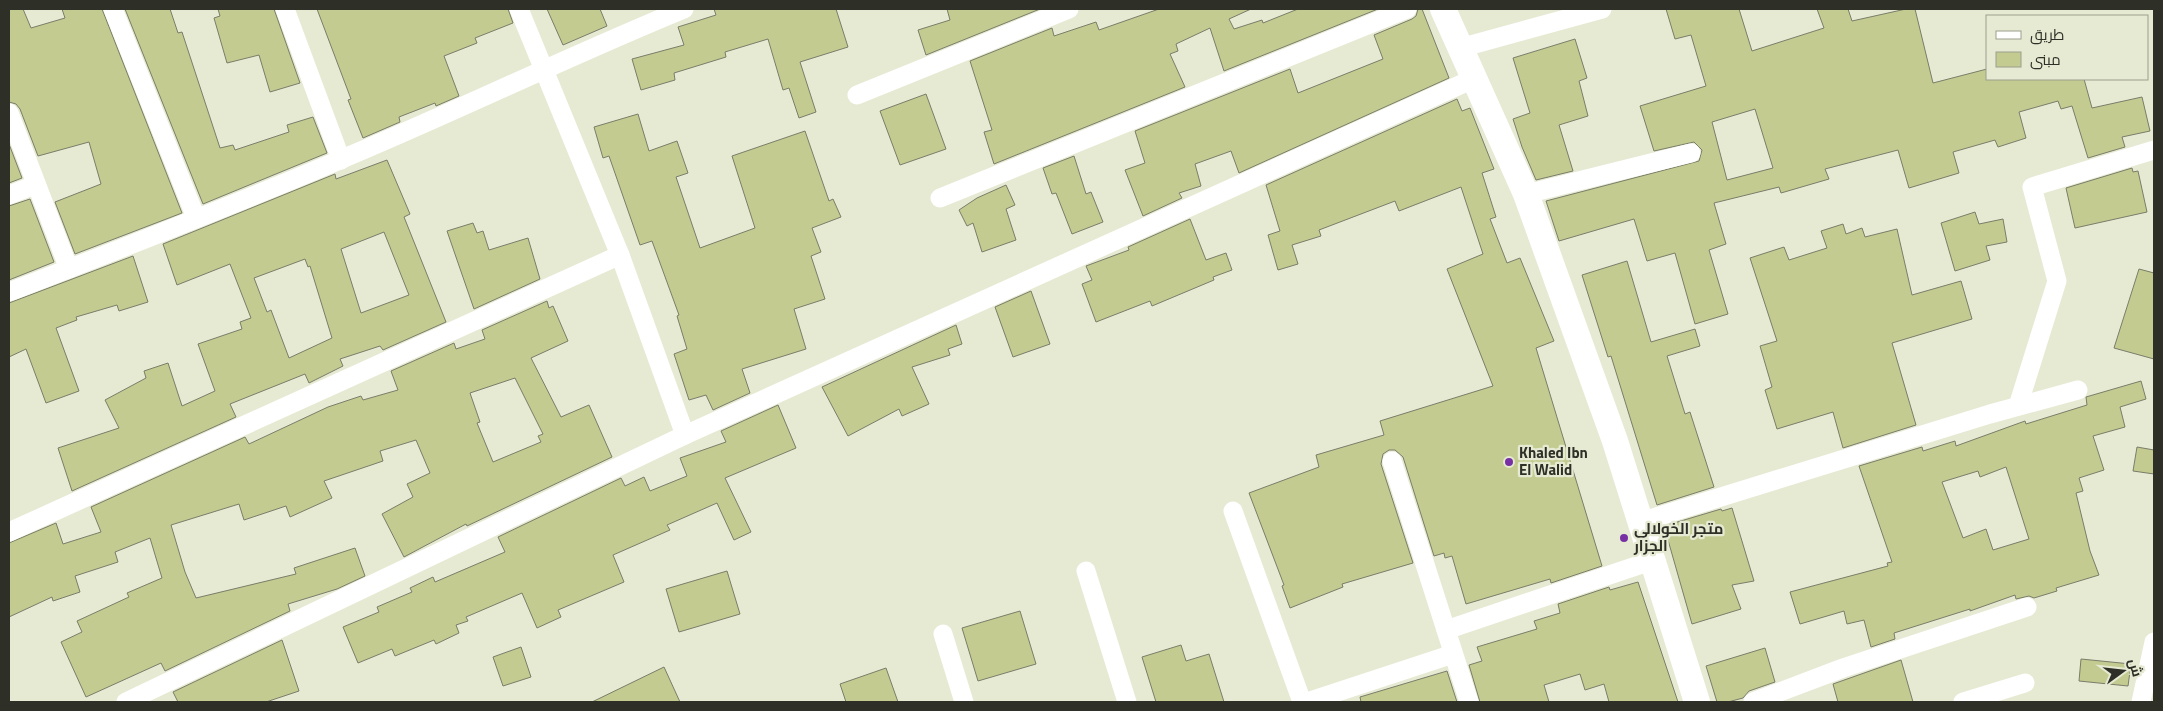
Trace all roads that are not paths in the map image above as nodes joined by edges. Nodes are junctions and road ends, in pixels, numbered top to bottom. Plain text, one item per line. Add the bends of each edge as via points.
1 (113, 9) edge
2 (285, 9) edge
3 (519, 9) edge
4 (684, 9) edge
5 (1069, 9) edge
6 (1407, 9) edge
7 (1443, 9) edge
8 (1602, 9) edge
9 (1460, 48) junction
10 (546, 70) junction
11 (1473, 79) junction
12 (857, 95) dead end
13 (9, 113) edge
14 (2154, 150) edge
15 (1692, 153) dead end
16 (341, 160) junction
17 (35, 185) junction
18 (1526, 194) junction
19 (9, 195) edge
20 (940, 198) dead end
21 (196, 218) junction
22 (620, 255) junction
23 (69, 269) junction
24 (9, 292) edge
25 (2078, 390) dead end
26 (2018, 406) junction
27 (685, 435) junction
28 (1392, 461) dead end
29 (1233, 511) dead end
30 (1640, 522) junction
31 (9, 532) edge
32 (1651, 561) junction
33 (1086, 571) dead end
34 (2027, 607) dead end
35 (1446, 630) junction
36 (943, 634) dead end
37 (2154, 642) edge
38 (1454, 654) junction
39 (2151, 668) edge
40 (2026, 683) dead end
41 (126, 702) edge
42 (964, 702) edge
43 (1127, 702) edge
44 (1302, 702) edge
45 (1307, 702) edge
46 (1469, 702) edge
47 (1697, 702) edge
48 (1753, 702) edge
49 (1964, 702) edge
50 (2141, 702) edge

1 - 21 street
2 - 16 street
3 - 10 street
4 - 10 street
5 - 12 street
6 - 20 street
7 - 9 street
8 - 9 street
9 - 11 street
10 - 16 street
10 - 22 street
11 - 18 street
11 - 27 street
13 - 17 street
14 - 26 street via 2032,188 2057,281
15 - 18 street
16 - 21 street
17 - 19 street
17 - 23 street
18 - 30 street via 1616,440
21 - 23 street
22 - 27 street
22 - 31 street
23 - 24 street
25 - 26 street
26 - 30 street
27 - 41 street
28 - 35 street
29 - 44 street
30 - 32 street
32 - 35 street
32 - 47 street
33 - 43 street
34 - 48 street via 1843,668
35 - 38 street
36 - 42 street
37 - 39 street
38 - 45 street
38 - 46 street
39 - 50 street
40 - 49 street

